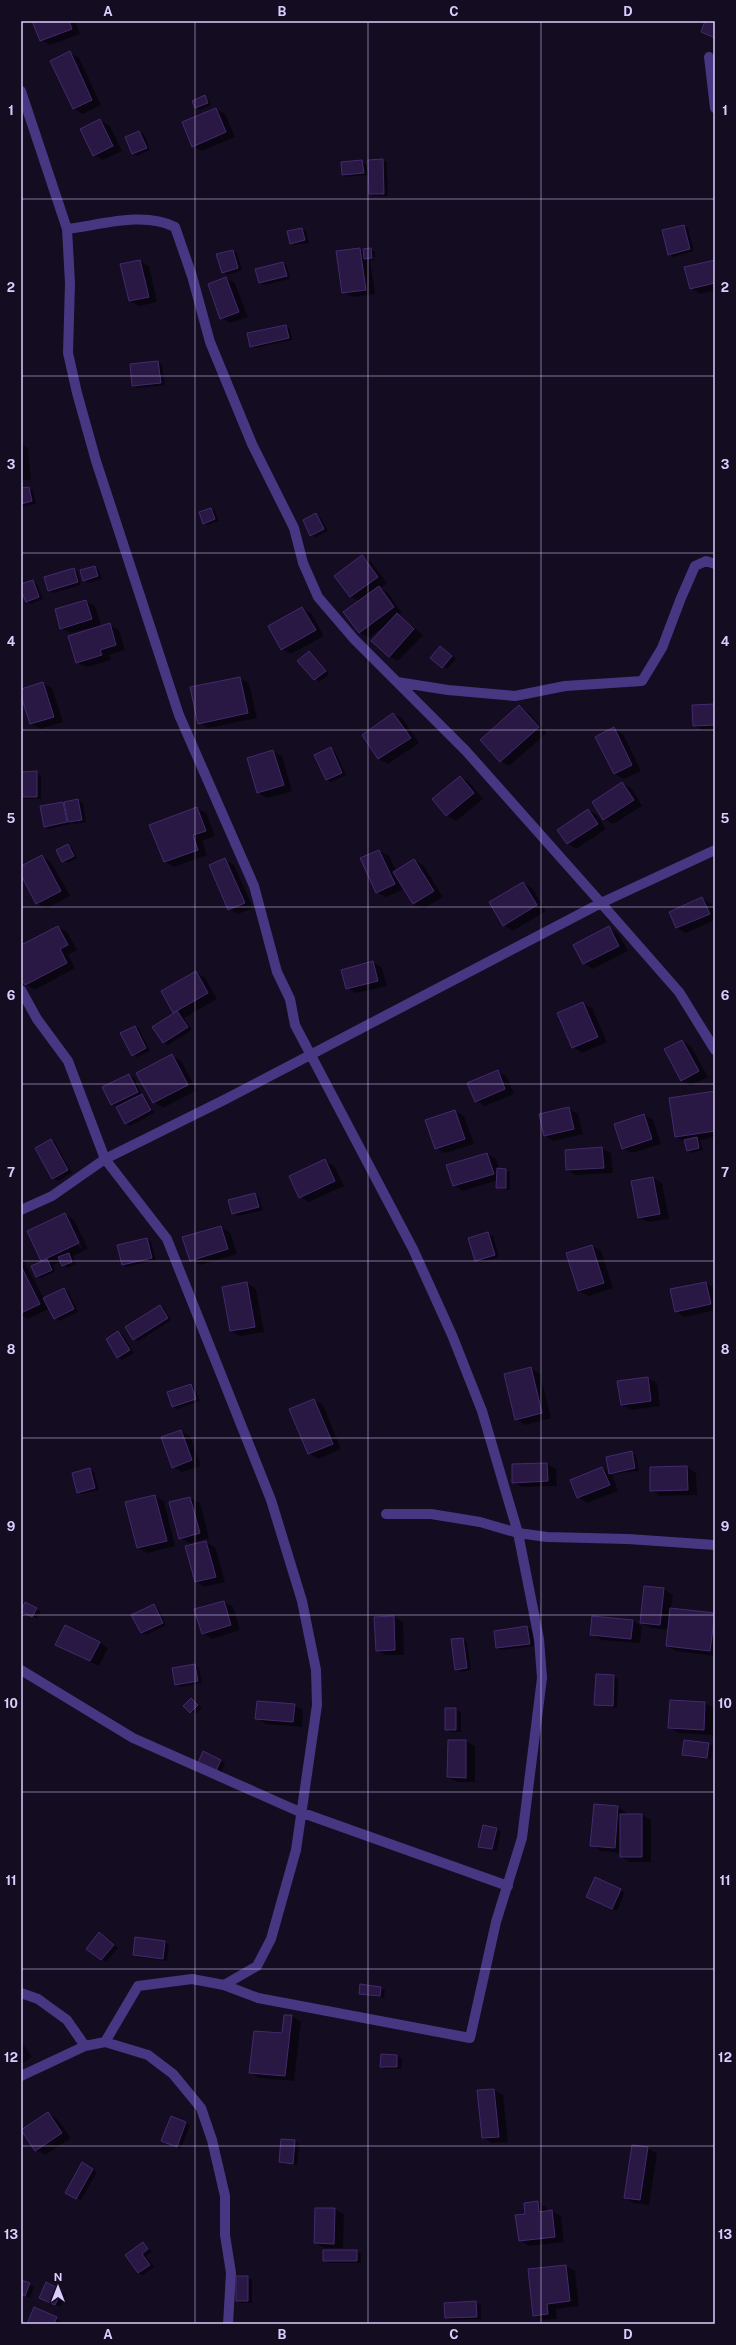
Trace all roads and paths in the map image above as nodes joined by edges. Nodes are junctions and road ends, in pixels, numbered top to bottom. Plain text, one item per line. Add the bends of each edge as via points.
1 (709, 57) dead end
2 (21, 91) edge
3 (715, 108) edge
4 (67, 228) junction
5 (715, 564) edge
6 (397, 682) junction
7 (715, 850) edge
8 (601, 903) junction
9 (21, 990) edge
10 (715, 1050) edge
11 (311, 1054) junction
12 (105, 1159) junction
13 (21, 1210) edge
14 (386, 1514) dead end
15 (518, 1533) junction
16 (715, 1546) edge
17 (21, 1670) edge
18 (300, 1812) junction
19 (508, 1886) junction
20 (224, 1985) junction
21 (21, 1993) edge
22 (105, 2042) junction
23 (85, 2046) junction
24 (21, 2076) edge
25 (228, 2324) edge

1 - 3 street
2 - 4 street
4 - 6 street via 133,220 163,221 174,227 192,276 210,342 252,444 294,528 302,563 318,597
4 - 11 street via 70,283 68,352 96,461 179,715 254,886 277,972 290,999 295,1025
5 - 6 street via 706,561 695,566 662,648 642,681 565,686 515,696
6 - 8 street via 466,751
7 - 8 street
8 - 10 street via 679,992
8 - 11 street
9 - 12 street via 37,1019 68,1061
11 - 12 street
11 - 15 street via 413,1249 452,1335 482,1411
12 - 13 street via 52,1196
12 - 18 street via 167,1239 271,1500 302,1601 316,1670 317,1705
14 - 15 street via 431,1514 480,1522
15 - 16 street via 547,1537 628,1538
15 - 19 street via 539,1639 542,1678 522,1838
17 - 18 street via 133,1738
18 - 19 street
18 - 20 street via 296,1850 271,1939 257,1966
19 - 20 street via 496,1922 470,2038 258,1998
20 - 22 street via 192,1979 138,1986
21 - 23 street via 38,1999 67,2020
22 - 23 street
22 - 25 street via 148,2055 173,2074 201,2108 212,2140 225,2196 225,2235 231,2273
23 - 24 street

